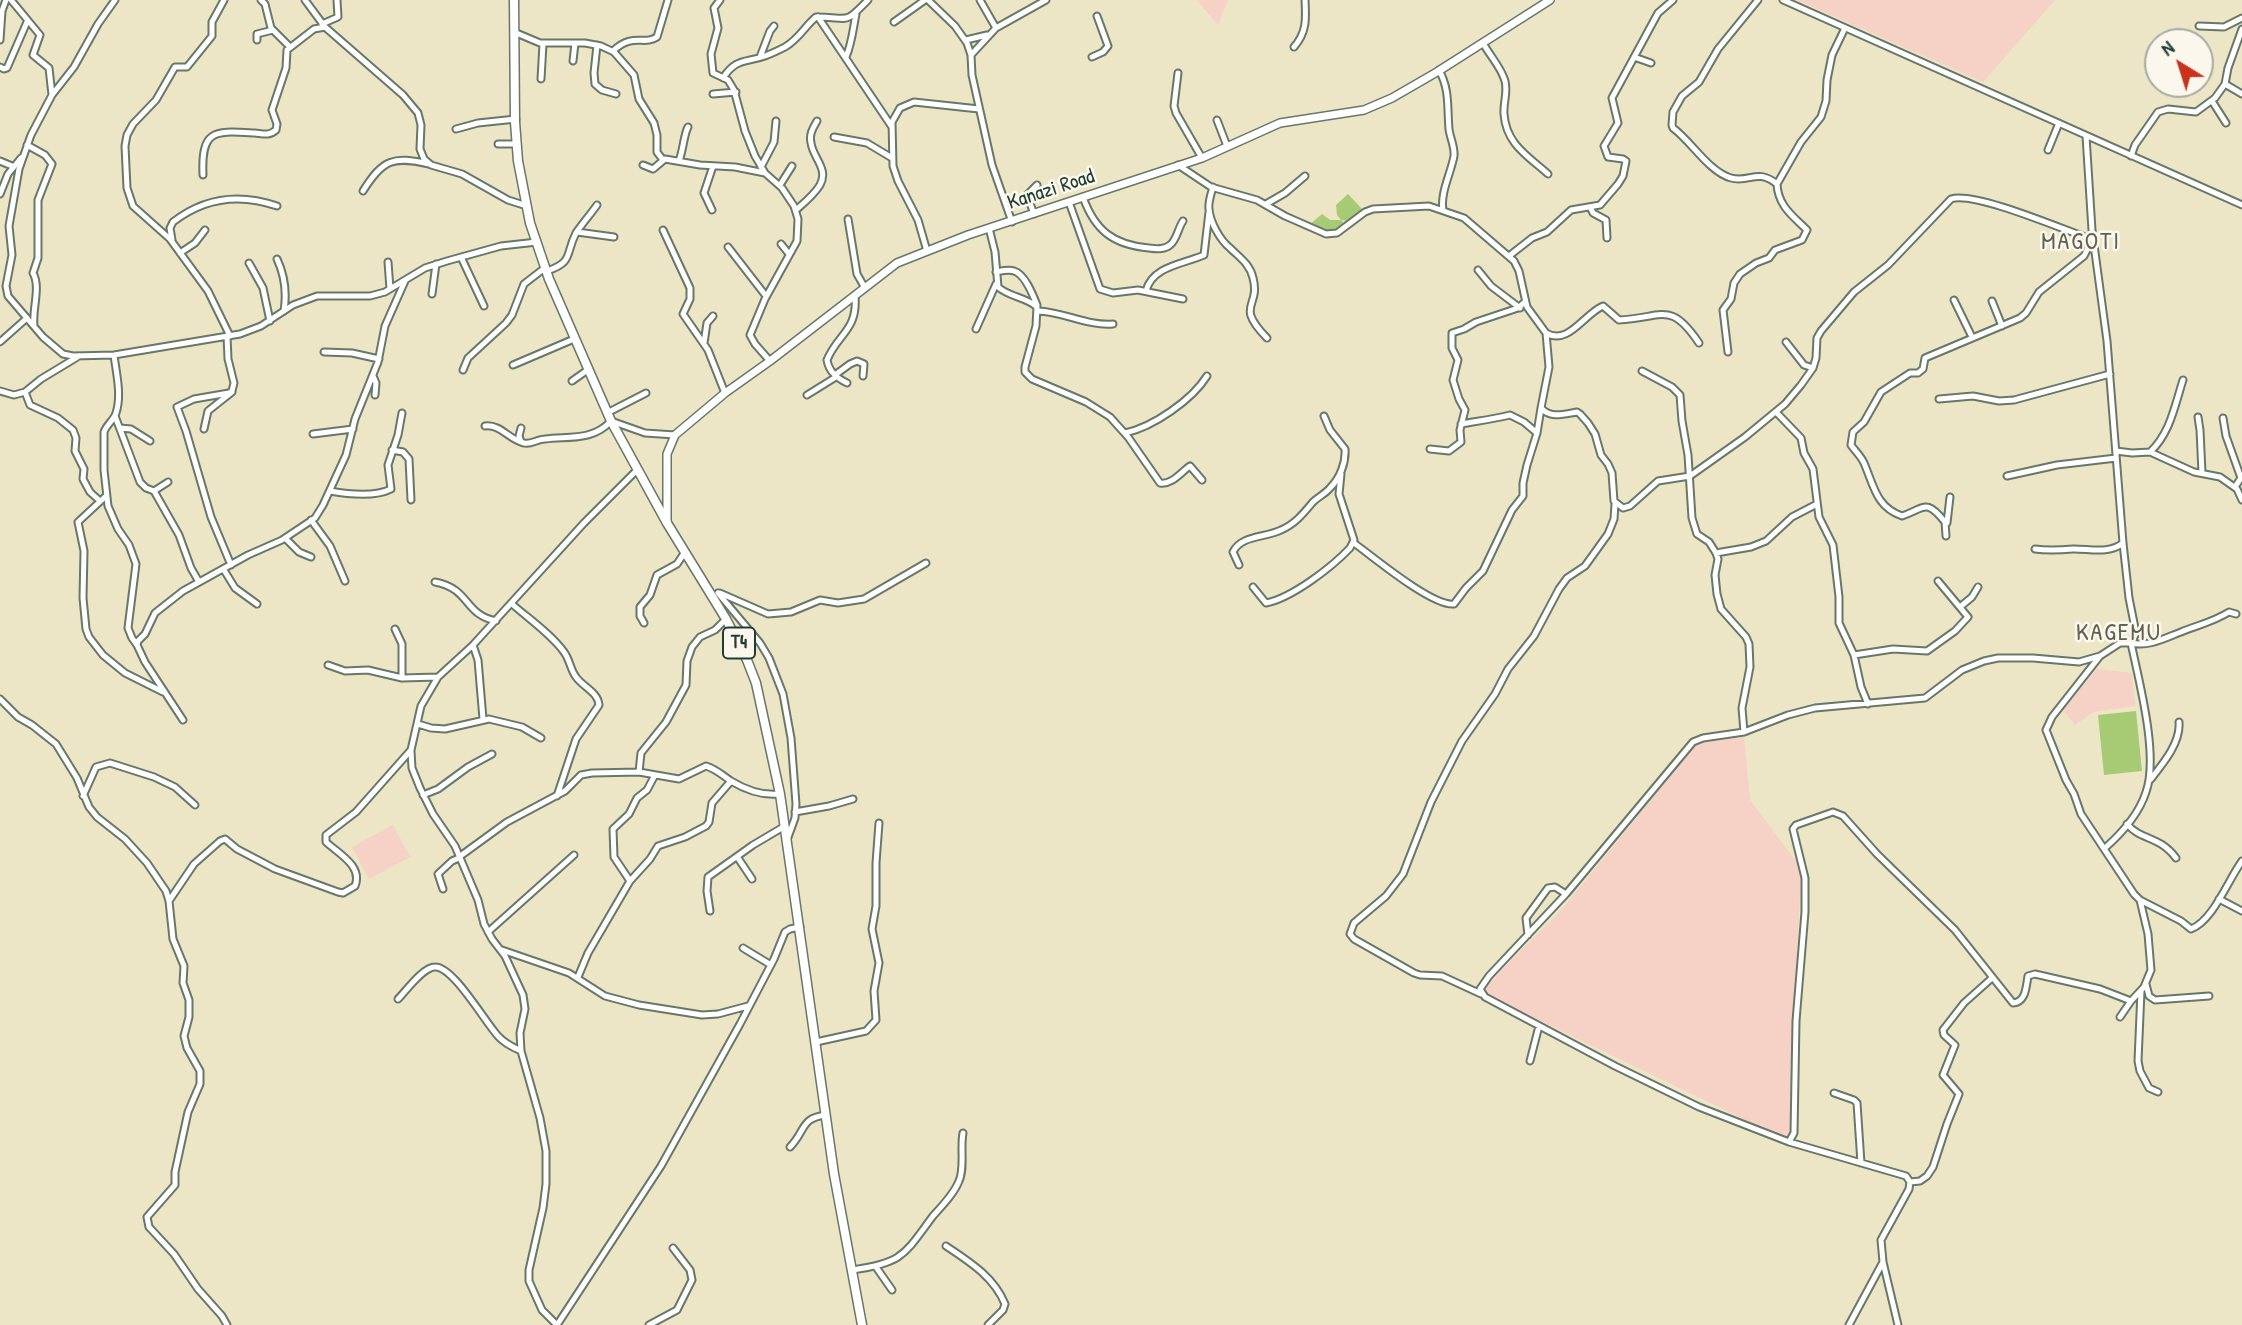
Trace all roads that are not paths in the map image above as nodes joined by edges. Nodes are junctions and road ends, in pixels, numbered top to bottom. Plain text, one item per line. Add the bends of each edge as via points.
1 (8, 0) edge
2 (115, 0) edge
3 (224, 0) edge
4 (261, 0) edge
5 (305, 0) edge
6 (337, 0) edge
7 (514, 0) edge
8 (668, 0) edge
9 (720, 0) edge
10 (868, 0) edge
11 (926, 0) edge
12 (980, 0) edge
13 (1045, 0) edge
14 (1305, 0) edge
15 (1550, 0) edge
16 (1673, 0) edge
17 (1758, 0) edge
18 (1783, 0) edge
19 (1039, 2) edge
20 (856, 14) junction
21 (1097, 16) dead end
22 (818, 17) junction
23 (2242, 19) edge
24 (27, 22) junction
25 (894, 22) dead end
26 (324, 25) junction
27 (774, 26) dead end
28 (2199, 26) dead end
29 (2228, 26) junction
30 (1845, 27) junction
31 (996, 28) junction
32 (273, 30) junction
33 (2241, 31) edge
34 (514, 32) junction
35 (990, 33) junction
36 (0, 40) edge
37 (257, 40) dead end
38 (966, 40) junction
39 (575, 43) junction
40 (1483, 43) junction
41 (543, 44) junction
42 (597, 45) junction
43 (290, 47) junction
44 (1294, 47) dead end
45 (613, 51) junction
46 (971, 55) junction
47 (760, 57) junction
48 (846, 57) junction
49 (1092, 57) dead end
50 (1634, 57) junction
51 (573, 61) dead end
52 (1651, 63) dead end
53 (0, 67) edge
54 (1439, 70) junction
55 (1178, 73) dead end
56 (723, 78) junction
57 (541, 79) dead end
58 (2225, 84) junction
59 (736, 92) junction
60 (616, 94) dead end
61 (713, 94) dead end
62 (2242, 94) edge
63 (52, 95) junction
64 (2212, 101) junction
65 (979, 109) junction
66 (516, 119) junction
67 (1217, 120) dead end
68 (776, 121) dead end
69 (817, 121) dead end
70 (2059, 123) junction
71 (2227, 123) dead end
72 (688, 127) dead end
73 (892, 127) junction
74 (456, 129) dead end
75 (2086, 136) junction
76 (834, 137) dead end
77 (498, 144) dead end
78 (517, 144) junction
79 (27, 145) junction
80 (1227, 146) junction
81 (2048, 150) dead end
82 (23, 156) junction
83 (2131, 156) junction
84 (892, 158) junction
85 (1202, 158) junction
86 (663, 160) junction
87 (0, 161) edge
88 (679, 161) junction
89 (431, 165) junction
90 (643, 165) dead end
91 (1178, 165) junction
92 (12, 166) junction
93 (713, 166) junction
94 (792, 166) dead end
95 (763, 170) junction
96 (203, 174) dead end
97 (1548, 174) dead end
98 (1305, 176) dead end
99 (1777, 184) junction
100 (780, 185) junction
101 (1037, 185) dead end
102 (1213, 187) junction
103 (363, 191) dead end
104 (0, 194) edge
105 (1083, 197) junction
106 (1069, 202) junction
107 (1266, 204) junction
108 (597, 205) dead end
109 (2242, 205) edge
110 (277, 206) dead end
111 (527, 206) junction
112 (1590, 207) junction
113 (796, 210) junction
114 (1443, 210) junction
115 (712, 211) dead end
116 (1209, 211) junction
117 (1034, 214) junction
118 (848, 219) dead end
119 (1183, 220) dead end
120 (0, 222) edge
121 (1012, 222) junction
122 (9, 226) junction
123 (989, 228) junction
124 (205, 230) dead end
125 (663, 230) dead end
126 (577, 232) junction
127 (614, 237) dead end
128 (1607, 238) dead end
129 (2091, 239) junction
130 (537, 242) junction
131 (173, 243) junction
132 (780, 244) dead end
133 (728, 247) dead end
134 (927, 251) junction
135 (180, 253) junction
136 (789, 254) junction
137 (1509, 256) junction
138 (461, 257) junction
139 (277, 259) dead end
140 (388, 262) dead end
141 (249, 263) dead end
142 (436, 264) junction
143 (546, 269) junction
144 (1478, 270) dead end
145 (996, 272) junction
146 (406, 279) junction
147 (997, 282) junction
148 (865, 288) junction
149 (390, 289) junction
150 (1146, 291) junction
151 (432, 294) dead end
152 (855, 295) junction
153 (766, 296) junction
154 (1183, 299) dead end
155 (1954, 300) dead end
156 (1992, 301) dead end
157 (1525, 302) junction
158 (484, 306) dead end
159 (1520, 308) junction
160 (1038, 309) junction
161 (285, 311) junction
162 (713, 316) dead end
163 (27, 318) junction
164 (270, 321) junction
165 (1113, 324) dead end
166 (33, 326) junction
167 (2002, 326) junction
168 (976, 329) dead end
169 (1546, 333) junction
170 (228, 336) junction
171 (1972, 337) junction
172 (1267, 338) dead end
173 (574, 339) junction
174 (0, 342) edge
175 (1786, 342) dead end
176 (704, 343) junction
177 (1699, 343) dead end
178 (324, 352) dead end
179 (1728, 352) dead end
180 (114, 355) junction
181 (79, 356) junction
182 (379, 359) junction
183 (770, 361) junction
184 (513, 365) dead end
185 (1813, 368) junction
186 (589, 369) junction
187 (463, 370) dead end
188 (1642, 371) dead end
189 (2110, 374) junction
190 (373, 376) junction
191 (835, 376) junction
192 (863, 376) dead end
193 (1207, 376) dead end
194 (2183, 380) dead end
195 (572, 381) dead end
196 (847, 383) dead end
197 (0, 391) edge
198 (232, 391) junction
199 (25, 392) junction
200 (646, 393) dead end
201 (725, 393) junction
202 (374, 395) dead end
203 (807, 395) dead end
204 (1939, 399) dead end
205 (1541, 408) junction
206 (402, 412) dead end
207 (1776, 412) junction
208 (115, 416) junction
209 (1325, 416) dead end
210 (609, 417) junction
211 (2198, 417) dead end
212 (2224, 418) dead end
213 (1461, 424) junction
214 (485, 426) dead end
215 (120, 428) junction
216 (521, 428) dead end
217 (204, 429) dead end
218 (353, 429) junction
219 (1125, 433) junction
220 (1537, 433) junction
221 (313, 434) dead end
222 (676, 435) junction
223 (150, 441) dead end
224 (521, 442) junction
225 (1430, 449) dead end
226 (393, 450) junction
227 (2150, 452) junction
228 (2116, 454) junction
229 (637, 470) junction
230 (1342, 473) junction
231 (2202, 473) junction
232 (1690, 476) junction
233 (2007, 476) dead end
234 (1202, 480) dead end
235 (168, 482) dead end
236 (2235, 487) junction
237 (154, 491) junction
238 (330, 491) junction
239 (106, 496) junction
240 (1950, 497) dead end
241 (411, 500) dead end
242 (2242, 500) edge
243 (100, 502) junction
244 (1615, 504) junction
245 (1817, 504) junction
246 (312, 520) junction
247 (667, 523) junction
248 (1946, 526) junction
249 (1946, 536) dead end
250 (285, 538) junction
251 (1353, 543) junction
252 (2123, 543) junction
253 (2035, 549) dead end
254 (685, 551) junction
255 (1716, 553) junction
256 (311, 557) dead end
257 (926, 563) dead end
258 (231, 565) junction
259 (1239, 565) dead end
260 (224, 570) junction
261 (345, 581) dead end
262 (1938, 581) dead end
263 (199, 582) junction
264 (435, 582) dead end
265 (1252, 587) dead end
266 (1978, 587) dead end
267 (714, 592) junction
268 (257, 604) dead end
269 (512, 604) junction
270 (1960, 607) junction
271 (2236, 614) dead end
272 (726, 619) junction
273 (496, 621) junction
274 (643, 623) dead end
275 (395, 629) dead end
276 (2132, 643) junction
277 (137, 645) junction
278 (473, 645) junction
279 (1854, 655) junction
280 (2100, 656) junction
281 (328, 665) dead end
282 (438, 677) junction
283 (402, 678) junction
284 (166, 693) junction
285 (0, 699) edge
286 (1868, 704) junction
287 (483, 719) junction
288 (183, 720) dead end
289 (2179, 722) dead end
290 (418, 724) junction
291 (1744, 732) junction
292 (541, 738) dead end
293 (411, 750) junction
294 (492, 754) dead end
295 (639, 772) junction
296 (655, 775) junction
297 (731, 781) junction
298 (2149, 781) junction
299 (780, 794) junction
300 (423, 795) junction
301 (557, 796) junction
302 (83, 797) junction
303 (853, 799) dead end
304 (195, 805) dead end
305 (795, 813) junction
306 (879, 823) dead end
307 (2127, 824) junction
308 (785, 826) junction
309 (787, 840) junction
310 (2105, 848) junction
311 (574, 855) dead end
312 (459, 857) junction
313 (738, 858) junction
314 (2176, 858) dead end
315 (2242, 861) edge
316 (752, 879) dead end
317 (630, 881) junction
318 (443, 889) dead end
319 (1566, 894) junction
320 (2218, 899) junction
321 (2140, 900) junction
322 (169, 901) junction
323 (710, 911) dead end
324 (2242, 911) edge
325 (800, 927) junction
326 (488, 932) junction
327 (1528, 935) junction
328 (743, 948) dead end
329 (500, 949) junction
330 (771, 965) junction
331 (578, 978) junction
332 (1993, 978) junction
333 (2145, 981) junction
334 (2141, 991) junction
335 (1481, 994) junction
336 (2209, 996) dead end
337 (398, 999) dead end
338 (2131, 1001) junction
339 (748, 1006) junction
340 (2120, 1017) dead end
341 (1539, 1026) junction
342 (816, 1042) junction
343 (521, 1051) junction
344 (1530, 1061) dead end
345 (2158, 1092) dead end
346 (1834, 1093) dead end
347 (826, 1115) junction
348 (963, 1133) dead end
349 (1789, 1142) junction
350 (790, 1147) dead end
351 (1861, 1163) junction
352 (1910, 1182) junction
353 (946, 1246) dead end
354 (673, 1248) dead end
355 (1884, 1262) junction
356 (876, 1267) junction
357 (852, 1270) junction
358 (892, 1290) dead end
359 (227, 1325) edge
360 (557, 1325) edge
361 (649, 1325) edge
362 (862, 1325) edge
363 (988, 1325) edge
364 (1849, 1325) edge
365 (1898, 1325) edge

1 - 24 street
1 - 36 street via 2,11
2 - 63 street
3 - 131 street via 203,49 187,67 175,67 156,100 127,135 127,188 133,206
4 - 32 street
5 - 26 street
6 - 26 street via 338,17
7 - 34 highway, T4
8 - 45 street via 657,37 629,40
9 - 56 street via 714,8 718,28 711,54 713,75
10 - 20 street
11 - 25 street
11 - 38 street
12 - 31 street
13 - 19 street
14 - 44 street via 1306,27
15 - 40 main road, Kanazi Road
16 - 50 street via 1658,13
17 - 99 street via 1717,49 1701,79 1682,96 1672,125 1725,175 1761,175
18 - 30 street
19 - 31 street
20 - 22 street via 846,19
20 - 48 street
21 - 49 street via 1108,46
22 - 47 street via 801,36
22 - 48 street
23 - 29 street
24 - 53 street via 8,68
24 - 63 street via 40,35 33,55 49,68
26 - 43 street
26 - 89 street via 418,113 421,155
27 - 47 street
28 - 29 street
29 - 33 street
30 - 70 street
30 - 99 street via 1832,55 1821,117 1803,138
31 - 35 street
32 - 37 street via 257,34
32 - 43 street
33 - 58 street
34 - 41 street
34 - 66 highway, T4
35 - 38 street
35 - 46 street
38 - 46 street
39 - 41 street
39 - 42 street
39 - 51 street
40 - 54 main road, Kanazi Road
40 - 97 street via 1505,80 1503,112 1513,144
41 - 57 street
42 - 45 street
42 - 60 street via 595,84
43 - 96 street via 272,106 276,130 268,135 211,136 204,149
45 - 86 street via 634,75
46 - 65 street
47 - 56 street via 742,60
48 - 73 street
50 - 52 street
50 - 112 street via 1612,98 1618,123 1604,146 1608,157 1627,164 1614,191 1600,205
54 - 80 main road, Kanazi Road via 1364,110 1280,123
54 - 114 street via 1447,89 1454,157
55 - 85 street via 1174,106
56 - 59 street
58 - 62 street
58 - 64 street
59 - 61 street
59 - 95 street via 745,131
63 - 79 street
64 - 71 street
64 - 83 street via 2196,112 2158,112
65 - 73 street via 906,104 895,115
65 - 121 street
66 - 74 street
66 - 78 highway, T4
67 - 80 street
68 - 95 street
69 - 113 street via 811,143 823,177
70 - 75 street
70 - 81 street
72 - 88 street
73 - 84 street
75 - 83 street
75 - 129 street
76 - 84 street via 867,143
77 - 78 street
78 - 111 highway, T4
79 - 82 street
79 - 166 street via 52,164 37,209 39,254 33,273 38,281
80 - 85 main road, Kanazi Road
82 - 92 street
82 - 122 street
83 - 109 street
84 - 134 street
85 - 91 main road, Kanazi Road
86 - 88 street
86 - 90 street via 653,169
87 - 92 street
88 - 93 street
89 - 103 street via 390,161 377,170
89 - 111 street via 462,174
91 - 102 street
91 - 105 main road, Kanazi Road
92 - 104 street
93 - 95 street
93 - 115 street via 704,193
94 - 100 street
95 - 100 street
98 - 107 street
99 - 179 street via 1783,206 1807,233 1738,277 1723,310
100 - 113 street
101 - 117 street via 1027,195
102 - 107 street
102 - 116 street
105 - 106 main road, Kanazi Road
105 - 119 street via 1091,217 1119,243 1167,247
106 - 117 main road, Kanazi Road
106 - 150 street via 1100,289
107 - 114 street via 1332,235 1373,209 1429,206
108 - 126 street
110 - 131 street via 230,198 211,200 173,222
111 - 130 highway, T4
112 - 128 street via 1606,220
112 - 137 street via 1571,210
113 - 136 street via 796,241
114 - 137 street via 1464,218
116 - 150 street via 1204,255 1156,275
116 - 172 street via 1223,240 1254,278 1249,312
117 - 121 main road, Kanazi Road
118 - 148 street via 857,274
120 - 122 street
121 - 123 main road, Kanazi Road
122 - 163 street via 12,256 6,286 8,296
123 - 134 main road, Kanazi Road
123 - 145 street
124 - 135 street
125 - 176 street via 690,288 683,314
126 - 127 street
126 - 143 street via 567,260
129 - 167 street via 2082,258 2039,292 2024,316
129 - 185 street via 2004,209 1961,197 1951,199 1888,265 1854,292 1821,331
129 - 189 street
130 - 138 street
130 - 143 highway, T4
131 - 135 street
132 - 136 street
133 - 153 street
134 - 148 main road, Kanazi Road via 897,263
135 - 170 street via 212,298
136 - 153 street
137 - 157 street via 1517,265
138 - 142 street
138 - 158 street
139 - 161 street via 284,276
140 - 149 street
141 - 164 street via 263,288
142 - 146 street
142 - 151 street
143 - 173 highway, T4
143 - 187 street via 524,284 512,315 468,358
144 - 159 street
145 - 147 street
145 - 160 street via 1018,273
146 - 149 street
146 - 182 street via 384,326
147 - 160 street via 1002,291
147 - 168 street
148 - 152 main road, Kanazi Road
149 - 161 street via 370,296 317,296
150 - 154 street
152 - 183 main road, Kanazi Road
152 - 191 street via 850,327 827,360
153 - 183 street via 750,335
155 - 171 street
156 - 167 street
157 - 159 street
157 - 169 street
159 - 213 street via 1452,333 1458,360 1453,383 1465,410
160 - 165 street via 1094,324
160 - 219 street via 1027,374 1102,410
161 - 164 street
162 - 176 street
163 - 166 street
163 - 174 street
164 - 170 street
166 - 181 street via 63,354
167 - 171 street
169 - 177 street via 1565,334 1603,306 1618,320 1676,316
169 - 205 street via 1549,366
170 - 180 street
170 - 198 street
171 - 248 street via 1925,358 1918,373 1883,390 1850,440 1882,504 1902,516 1928,507
173 - 184 street
173 - 186 highway, T4
175 - 185 street via 1805,366
176 - 201 street
178 - 182 street
180 - 181 street
180 - 208 street
181 - 199 street
182 - 190 street
183 - 201 main road, Kanazi Road
185 - 207 street
186 - 195 street
186 - 210 highway, T4
188 - 232 street via 1681,395
189 - 204 street via 2014,400
189 - 228 street
190 - 202 street
190 - 218 street
191 - 192 street via 857,361 864,364
191 - 196 street
191 - 203 street
193 - 219 street via 1193,395 1160,419
194 - 227 street via 2165,433
197 - 199 street
198 - 217 street via 208,411
198 - 258 street via 177,407
199 - 243 street via 30,405 73,430 83,479
200 - 210 street
201 - 222 main road, Kanazi Road
205 - 220 street
205 - 244 street via 1550,415 1577,412 1584,417 1611,470
206 - 226 street
207 - 232 street
207 - 245 street via 1802,439 1813,469
208 - 215 street
208 - 239 street via 104,432
209 - 230 street via 1330,430 1348,448
210 - 222 street via 645,433
210 - 224 street via 606,427 587,436
210 - 229 highway, T4
211 - 231 street
212 - 236 street via 2241,478
213 - 220 street via 1510,415
213 - 225 street via 1459,445 1448,451
214 - 224 street via 494,426
215 - 223 street
215 - 237 street via 136,476
216 - 224 street
218 - 221 street
218 - 238 street
219 - 234 street via 1161,484 1191,466
220 - 251 street via 1523,495 1483,571 1452,605 1403,581
222 - 247 main road via 666,465
226 - 238 street via 388,465 389,491
226 - 241 street via 409,459
227 - 228 street
227 - 231 street
228 - 233 street
228 - 252 street
229 - 247 highway, T4
229 - 269 street
230 - 251 street via 1339,494
230 - 259 street via 1299,519 1235,548
231 - 236 street
232 - 244 street via 1658,481 1627,507
232 - 255 street via 1697,534
235 - 237 street
236 - 242 street
237 - 263 street
238 - 246 street
239 - 243 street
239 - 277 street via 136,564 128,628
240 - 248 street
243 - 284 street via 78,522 84,551 86,629 103,655 125,673
244 - 335 street via 1608,534 1585,566 1559,589 1534,636 1462,741 1431,802 1403,874 1351,929 1354,939 1414,973 1438,975
245 - 255 street via 1792,517 1766,541
245 - 279 street via 1833,545 1839,623
246 - 250 street
246 - 261 street
247 - 254 highway, T4
248 - 249 street
250 - 256 street
250 - 258 street
251 - 265 street via 1321,572 1277,600 1265,602
252 - 253 street via 2105,550
252 - 276 street via 2136,633
254 - 267 highway, T4
254 - 274 street via 677,564 657,575 640,607
255 - 291 street via 1719,602 1749,645
257 - 267 street via 864,599 820,600 791,612 768,614
258 - 260 street
260 - 263 street
260 - 268 street via 234,588
262 - 270 street
263 - 277 street via 155,613
264 - 273 street via 451,586 480,616
266 - 270 street
267 - 272 highway, T4
267 - 305 street via 760,643 776,673 791,738
269 - 273 street
269 - 301 street via 560,647 576,677 599,700 576,739
270 - 279 street via 1967,619 1928,650
271 - 276 street via 2229,612 2154,642
272 - 295 street via 692,647 686,685 666,722 640,753
272 - 299 highway, T4 via 756,683
273 - 278 street
275 - 283 street via 402,644
276 - 280 street via 2120,643
276 - 298 street via 2149,741
277 - 284 street
278 - 282 street
278 - 287 street
279 - 286 street
280 - 286 street via 2078,662 1998,658 1962,670 1924,698
280 - 310 street via 2046,730 2081,814
281 - 283 street
282 - 283 street
282 - 290 street via 421,706
284 - 288 street
285 - 302 street via 56,744
286 - 291 street via 1815,708
287 - 290 street via 445,729
287 - 292 street via 522,727
289 - 298 street via 2168,757
290 - 293 street
291 - 319 street via 1703,738 1688,746
293 - 300 street via 413,772
293 - 322 street via 356,813 325,837 356,872 357,882 350,890 338,892 275,869 225,839 194,864
294 - 300 street
295 - 296 street
295 - 301 street via 581,775
296 - 297 street via 679,779 706,766
296 - 317 street via 613,829 614,857
297 - 299 street via 764,795
297 - 317 street via 712,803 706,826 658,846
298 - 307 street
299 - 308 highway, T4
300 - 312 street
301 - 312 street via 507,822
302 - 304 street via 96,767 110,763 171,784
302 - 322 street via 93,813 147,863
303 - 305 street
305 - 309 street
306 - 342 street via 872,929 878,963 876,1020 866,1031
307 - 310 street
307 - 314 street via 2165,845
308 - 309 highway, T4
308 - 313 street
309 - 325 highway, T4
310 - 321 street
311 - 326 street
312 - 318 street via 438,874
312 - 326 street
313 - 316 street
313 - 323 street via 708,877
315 - 320 street
317 - 331 street
319 - 327 street
319 - 327 street via 1554,886 1546,890 1526,918
320 - 321 street via 2202,923 2191,929
320 - 324 street
321 - 333 street via 2151,963
322 - 359 street via 173,939 190,1000 184,1036 200,1071 200,1084 188,1112 175,1185 146,1217 149,1227
325 - 330 street via 785,932
325 - 342 highway, T4
326 - 329 street
327 - 335 street via 1484,982
328 - 330 street
329 - 331 street
329 - 343 street via 524,1003
330 - 339 street
331 - 339 street via 605,996 662,1010 712,1015
332 - 338 street via 2015,1003 2023,998 2028,976 2033,974
332 - 349 street via 1955,930 1841,814 1833,812 1794,826 1804,872 1805,912 1796,1021 1794,1133
332 - 352 street via 1964,1003 1942,1031 1955,1044 1943,1075 1959,1094 1932,1171 1922,1180
333 - 334 street
333 - 336 street via 2153,999
334 - 338 street
334 - 345 street via 2139,1065 2147,1085
335 - 341 street
337 - 343 street via 420,975 440,968 466,993 500,1039
338 - 340 street
339 - 360 street via 661,1166
341 - 344 street
341 - 349 street via 1699,1107
342 - 347 highway, T4
343 - 360 street via 545,1151 546,1184 529,1281 542,1310
346 - 351 street via 1857,1103
347 - 350 street via 806,1122
347 - 357 highway, T4
348 - 356 street via 959,1181 912,1246
349 - 351 street
351 - 352 street via 1903,1174
352 - 355 street via 1882,1237
353 - 363 street via 991,1279 1003,1298 1003,1310
354 - 361 street via 692,1280 677,1310
355 - 364 street
355 - 365 street
356 - 357 street
356 - 358 street
357 - 362 highway, T4

